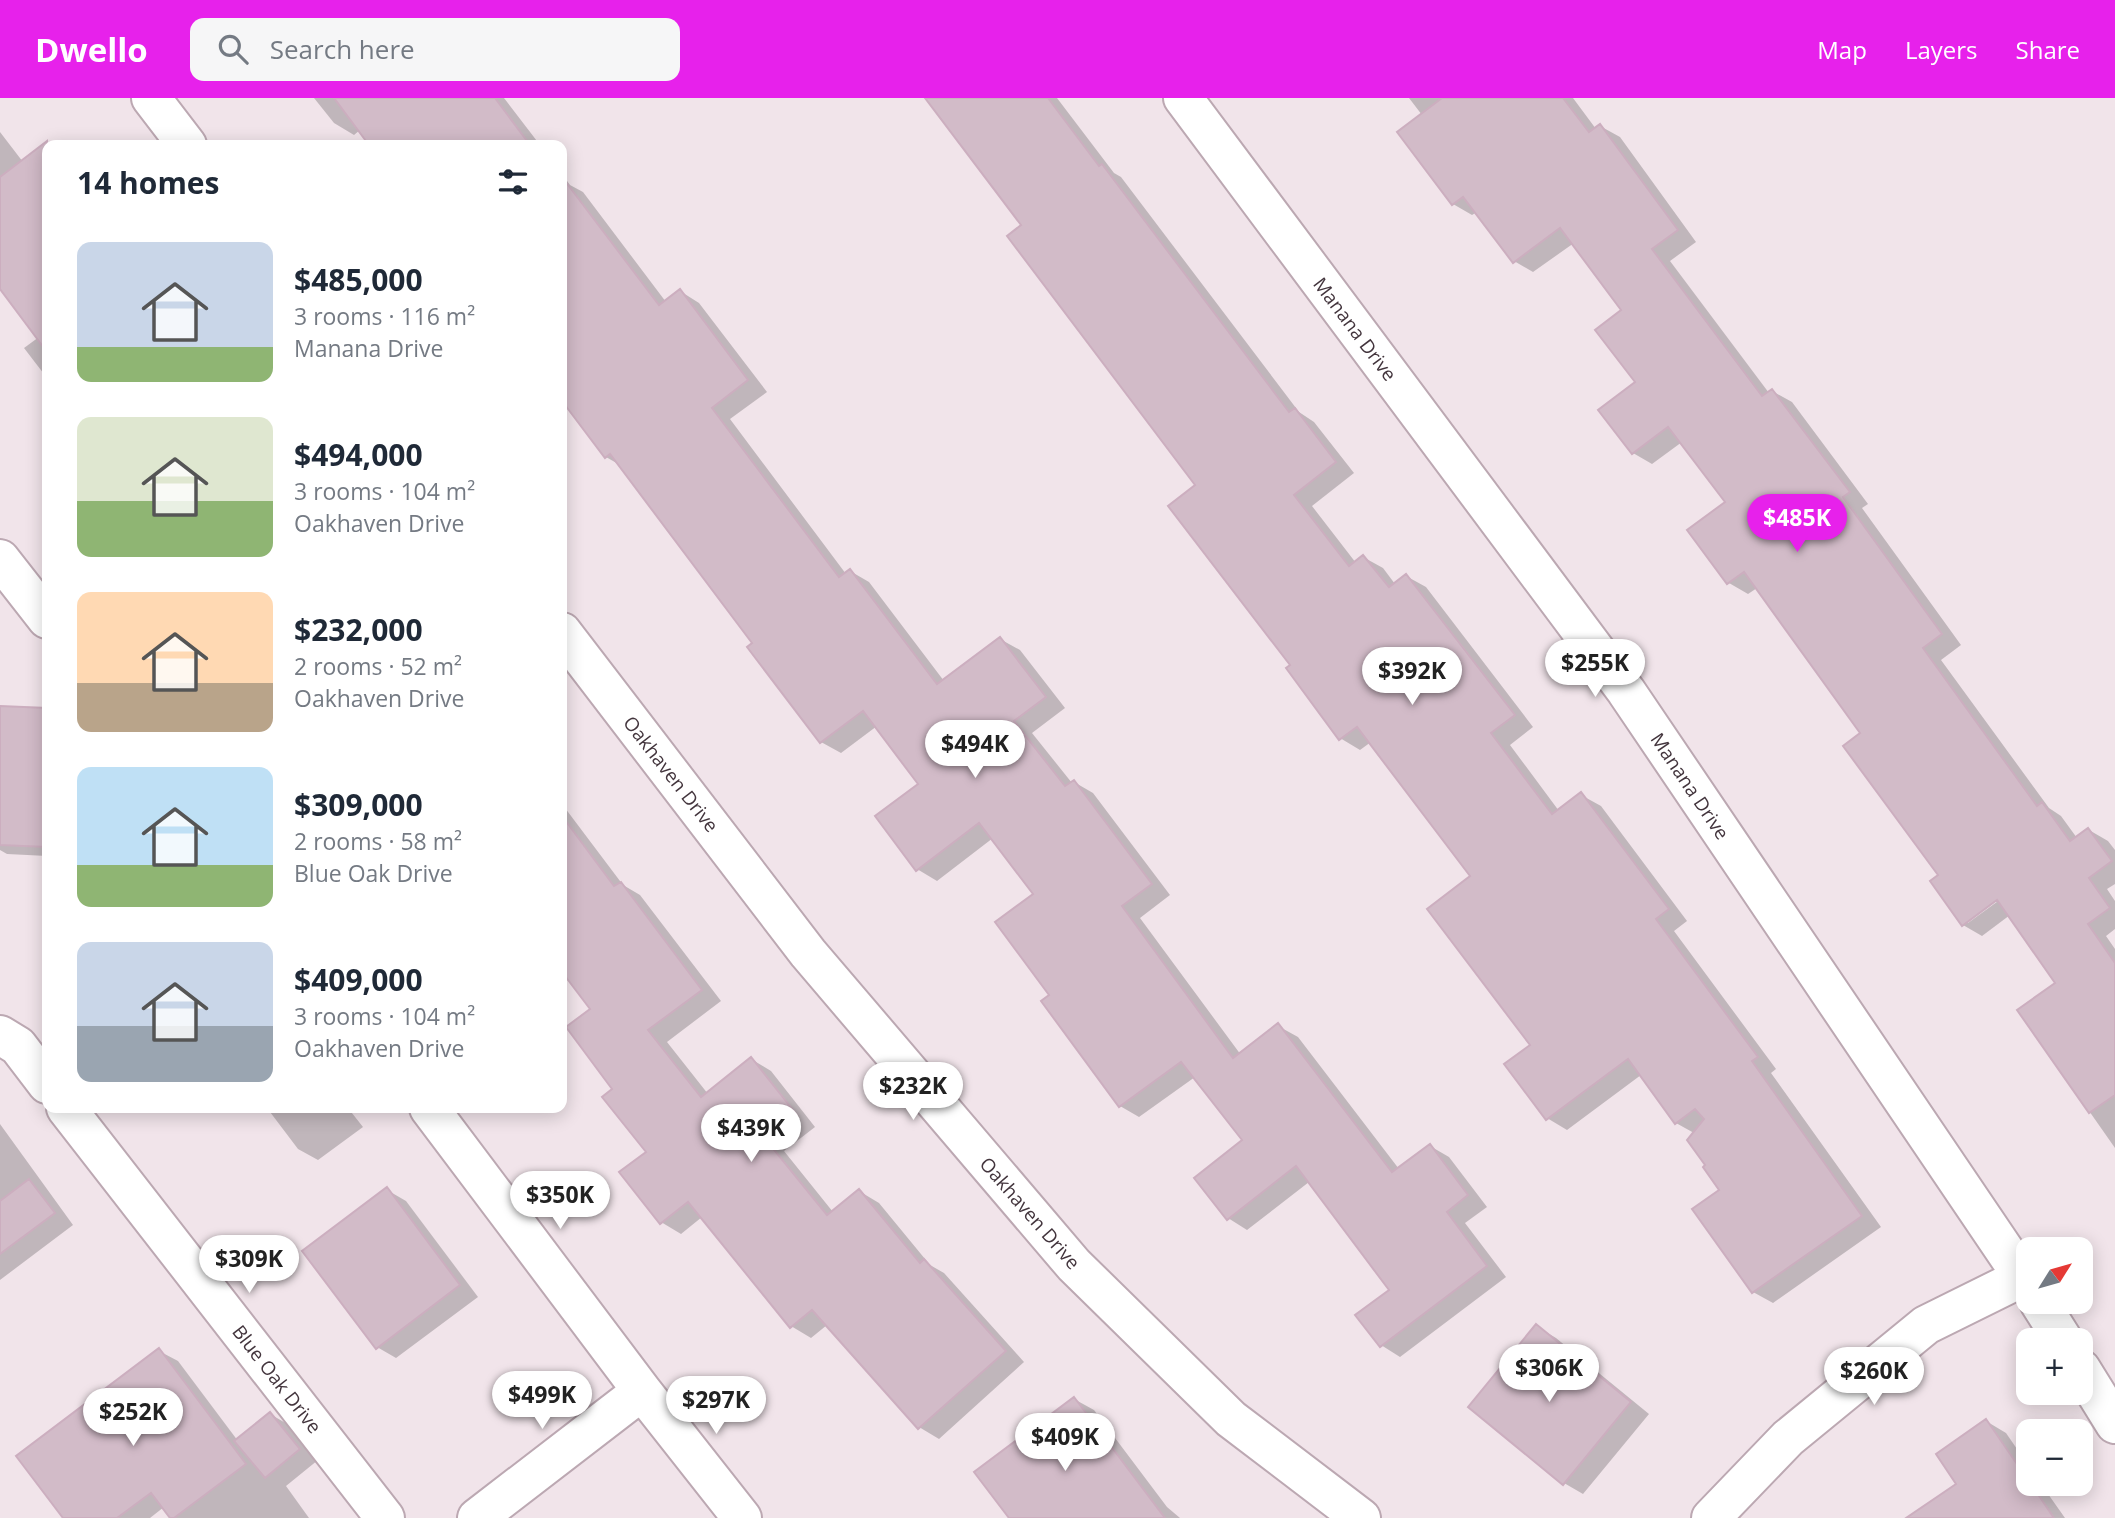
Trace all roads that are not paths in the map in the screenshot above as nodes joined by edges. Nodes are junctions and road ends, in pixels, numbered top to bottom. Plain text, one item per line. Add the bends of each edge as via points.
1 (151, 98) edge
2 (1183, 98) edge
3 (183, 140) edge
4 (0, 559) edge
5 (42, 613) edge
6 (567, 639) edge
7 (0, 1035) edge
8 (42, 1077) edge
9 (70, 1113) edge
10 (433, 1113) edge
11 (2016, 1267) edge
12 (2016, 1293) edge
13 (2093, 1388) edge
14 (642, 1391) junction
15 (2115, 1424) edge
16 (385, 1518) edge
17 (477, 1518) edge
18 (742, 1518) edge
19 (1361, 1518) edge
20 (1711, 1518) edge

1 - 3 street
2 - 11 street, Manana Drive via 1626,691
4 - 5 street
6 - 19 street, Oakhaven Drive via 808,953 1074,1265 1231,1419
7 - 8 street via 18,1046
9 - 16 street, Blue Oak Drive
10 - 14 street
12 - 20 street via 1926,1325 1788,1438
13 - 15 street
14 - 17 street
14 - 18 street

